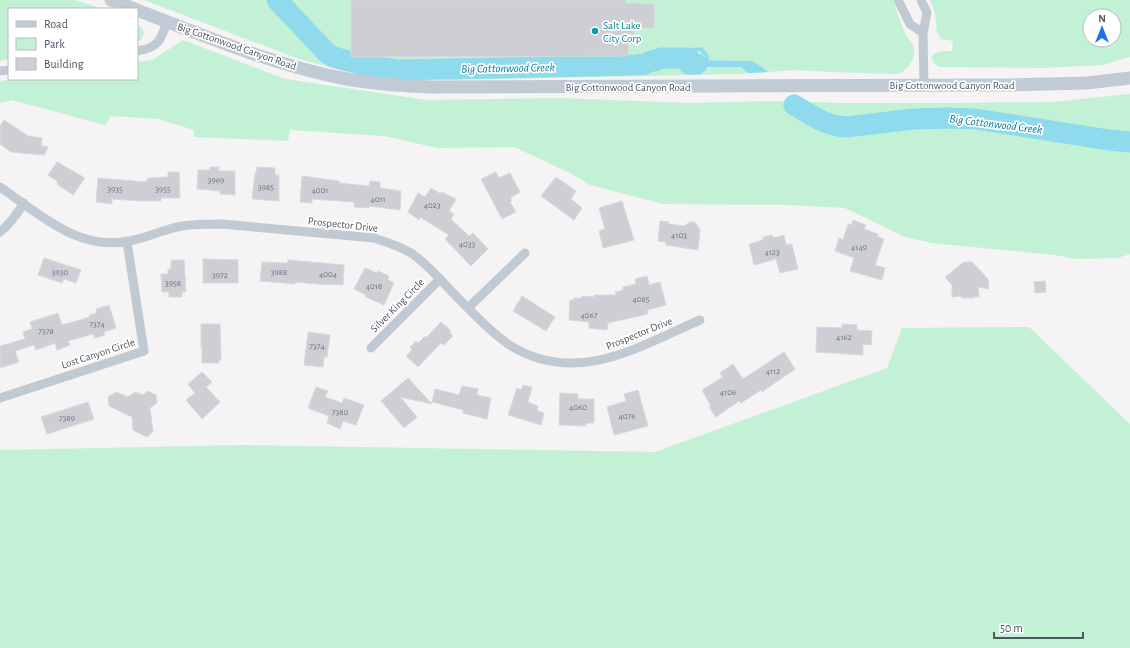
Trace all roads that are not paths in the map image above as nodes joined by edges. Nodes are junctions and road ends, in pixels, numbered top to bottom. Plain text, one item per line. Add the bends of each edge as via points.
1 (111, 0) edge
2 (898, 0) edge
3 (921, 0) edge
4 (133, 8) edge
5 (138, 10) edge
6 (167, 22) junction
7 (923, 33) junction
8 (138, 51) edge
9 (1130, 78) edge
10 (924, 86) junction
11 (0, 187) edge
12 (24, 203) junction
13 (0, 232) edge
14 (127, 242) junction
15 (525, 253) dead end
16 (440, 279) junction
17 (468, 308) junction
18 (700, 320) dead end
19 (371, 348) dead end
20 (0, 398) edge

1 - 4 main road, Big Cottonwood Canyon Road
2 - 7 street via 910,24
3 - 7 street via 927,13
5 - 6 main road, Big Cottonwood Canyon Road
6 - 8 street via 156,45
6 - 10 main road, Big Cottonwood Canyon Road via 282,63 351,80 395,86
7 - 10 street
9 - 10 main road, Big Cottonwood Canyon Road via 1087,83
11 - 12 street, Prospector Drive
12 - 13 street
12 - 14 street, Prospector Drive via 65,232 84,239
14 - 16 street, Prospector Drive via 182,226 202,224 374,238 410,253
14 - 20 street, Lost Canyon Circle via 144,351
15 - 17 street
16 - 17 street, Prospector Drive
16 - 19 street, Silver King Circle
17 - 18 street, Prospector Drive via 510,345 529,355 571,364 619,356

